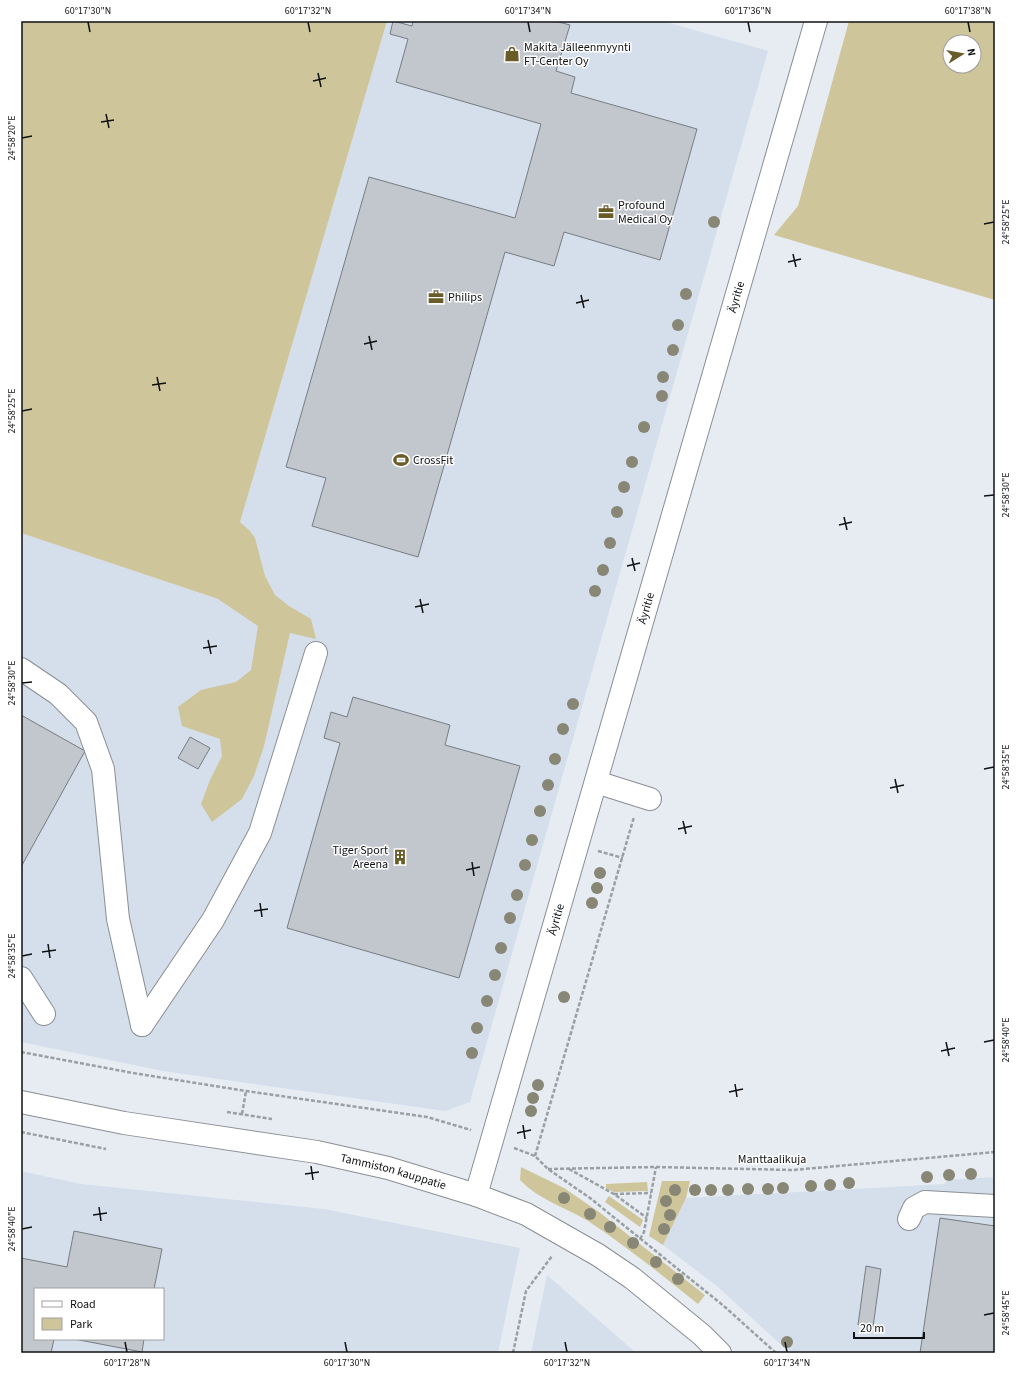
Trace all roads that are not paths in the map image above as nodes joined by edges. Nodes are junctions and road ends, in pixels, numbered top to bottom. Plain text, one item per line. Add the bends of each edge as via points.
1 (816, 21) edge
2 (316, 653) dead end
3 (21, 669) edge
4 (596, 782) junction
5 (645, 798) road end
6 (21, 978) edge
7 (44, 1014) dead end
8 (21, 1102) edge
9 (476, 1194) junction
10 (995, 1206) edge
11 (909, 1219) dead end
12 (720, 1353) edge

1 - 4 street, Äyritie
2 - 3 street via 260,832 213,920 142,1025 118,919 103,769 86,722 58,694
4 - 5 street
4 - 9 street, Äyritie
6 - 7 street
8 - 9 street, Tammiston kauppatie via 124,1123 316,1152 388,1168
9 - 12 street, Tammiston kauppatie via 526,1214 568,1237 632,1278 702,1335
10 - 11 street via 925,1202 914,1208

